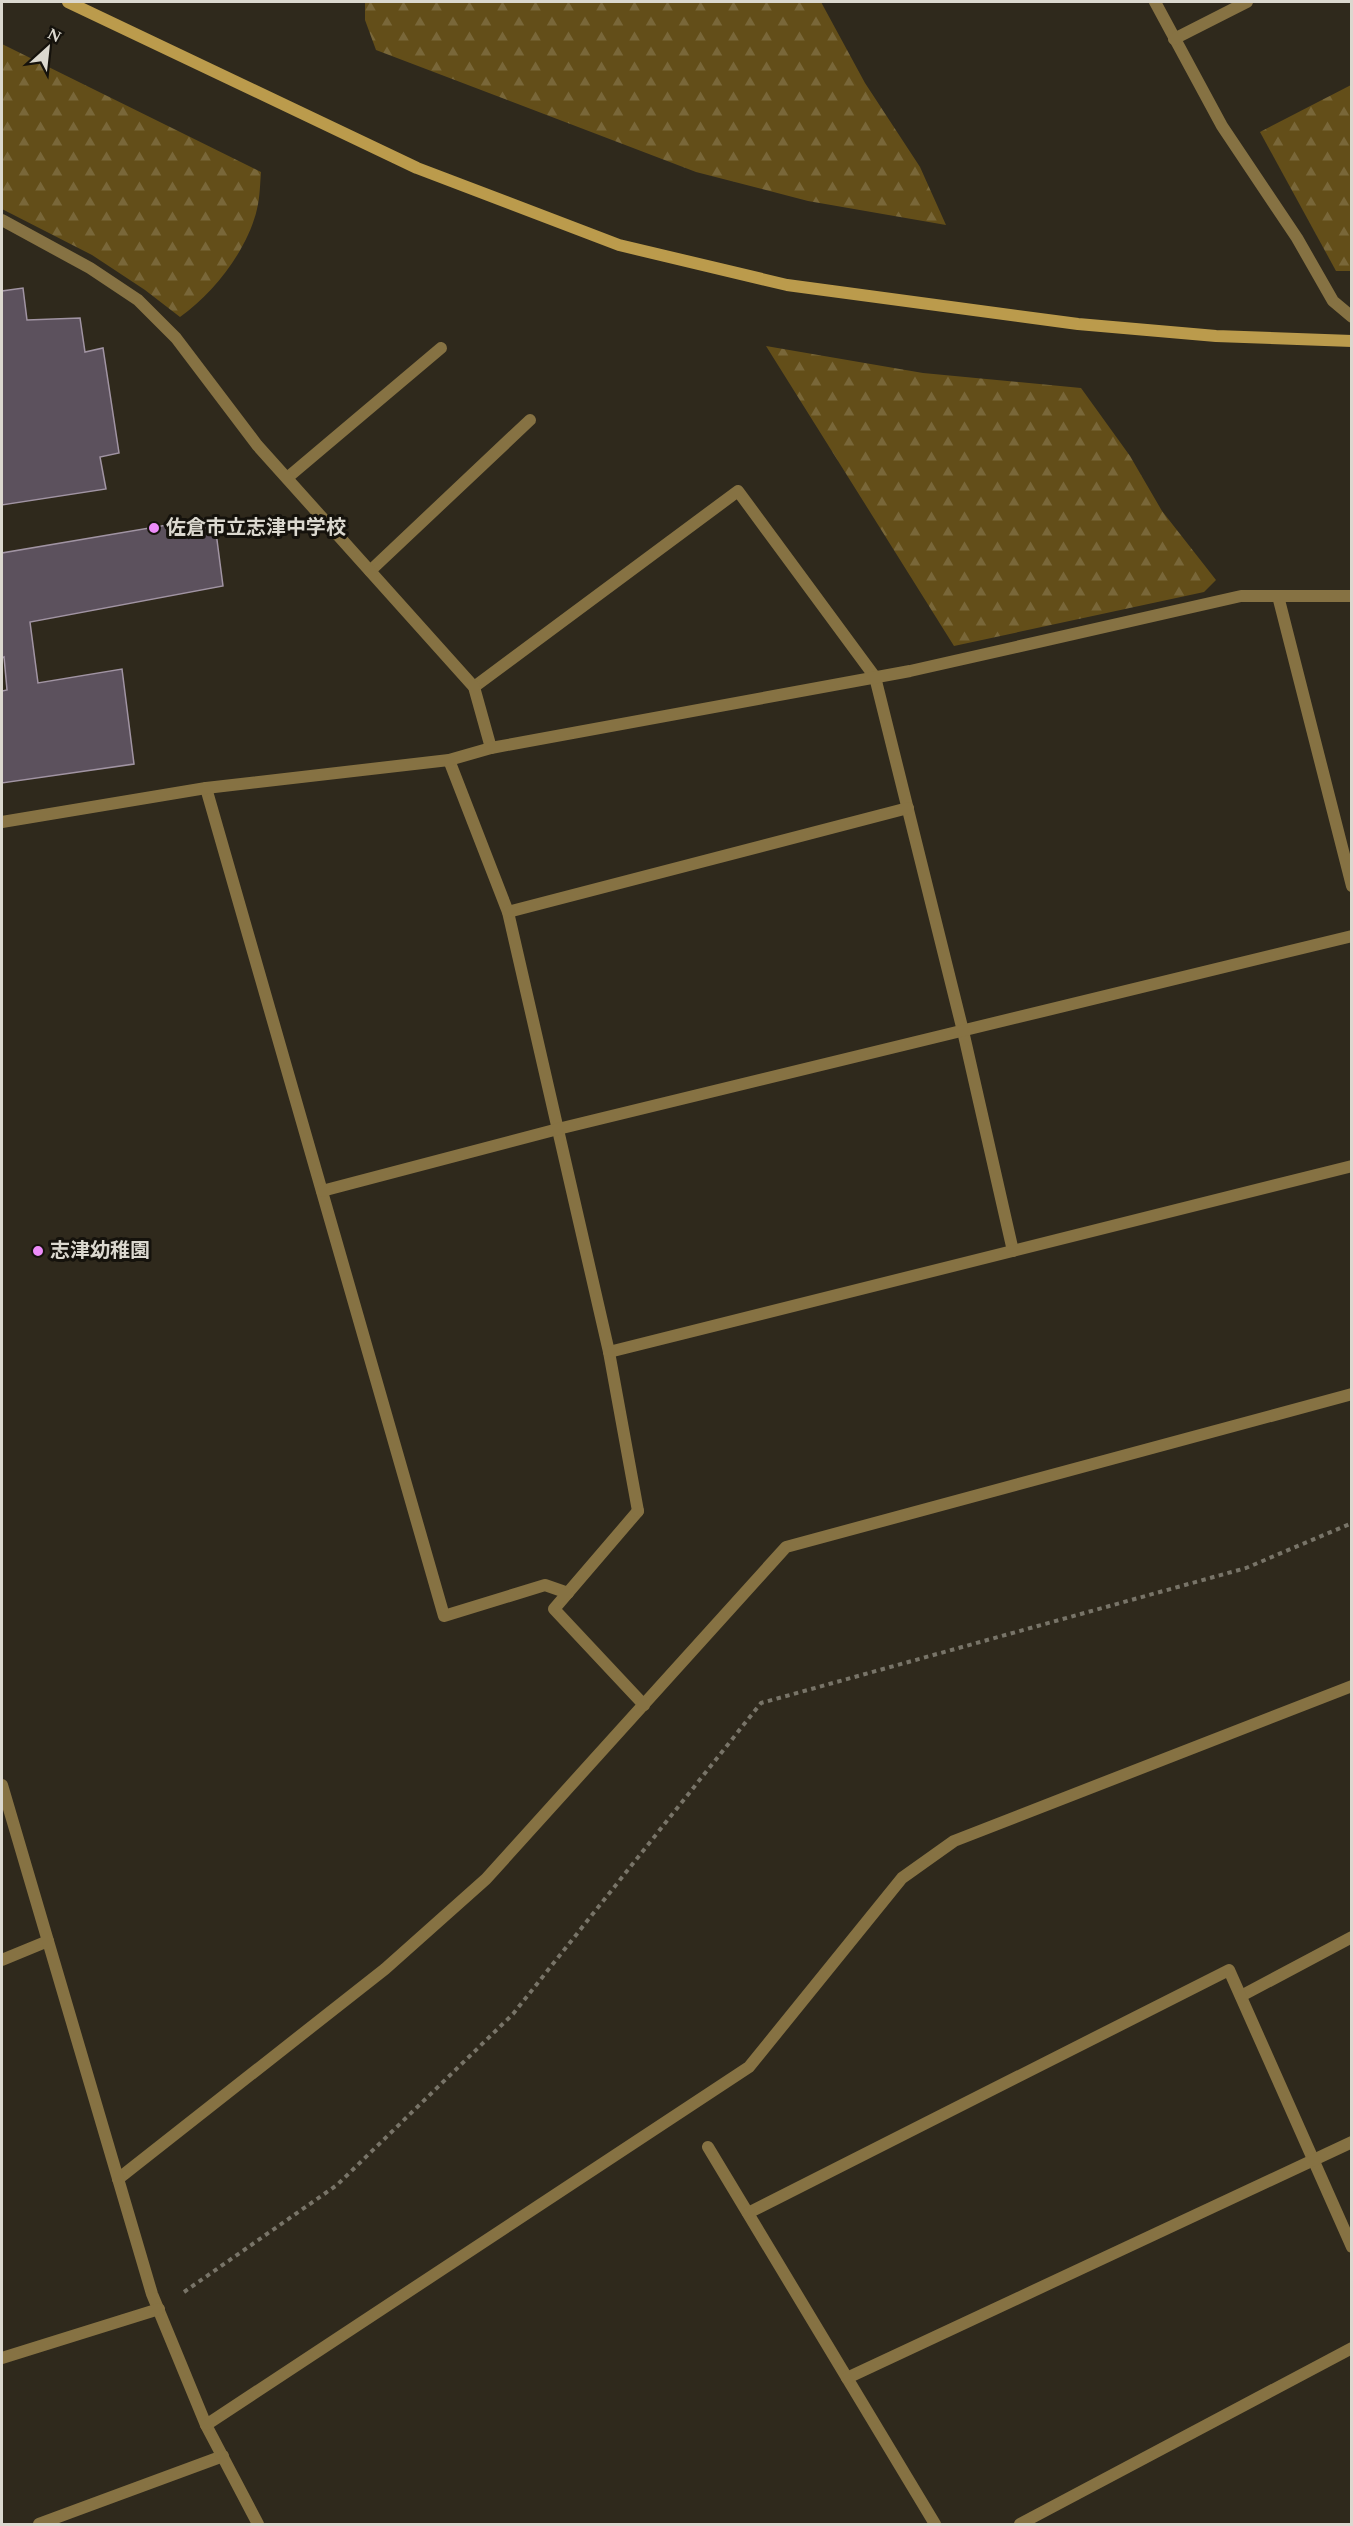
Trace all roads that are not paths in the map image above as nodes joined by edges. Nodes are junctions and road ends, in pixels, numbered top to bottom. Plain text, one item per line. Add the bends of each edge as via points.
1 (68, 2) edge
2 (1155, 2) edge
3 (1247, 2) edge
4 (1174, 39) junction
5 (2, 220) edge
6 (1352, 317) edge
7 (1352, 341) edge
8 (441, 348) dead end
9 (530, 420) dead end
10 (287, 478) junction
11 (370, 571) junction
12 (1278, 596) junction
13 (1352, 596) edge
14 (875, 677) junction
15 (474, 687) junction
16 (491, 748) junction
17 (449, 760) junction
18 (206, 788) junction
19 (908, 808) junction
20 (2, 822) edge
21 (1352, 886) edge
22 (508, 912) junction
23 (1352, 936) edge
24 (963, 1030) junction
25 (558, 1130) junction
26 (1352, 1166) edge
27 (322, 1191) junction
28 (1013, 1251) junction
29 (609, 1352) junction
30 (1352, 1394) edge
31 (568, 1593) junction
32 (1352, 1686) edge
33 (644, 1705) junction
34 (2, 1785) edge
35 (1352, 1937) edge
36 (48, 1941) junction
37 (2, 1960) edge
38 (1241, 1996) junction
39 (1352, 2142) edge
40 (708, 2147) dead end
41 (1313, 2160) junction
42 (118, 2180) junction
43 (748, 2213) junction
44 (1352, 2247) edge
45 (159, 2309) junction
46 (1352, 2348) edge
47 (2, 2358) edge
48 (847, 2378) junction
49 (206, 2425) junction
50 (223, 2456) junction
51 (39, 2524) edge
52 (258, 2524) edge
53 (935, 2524) edge
54 (1020, 2524) edge

1 - 7 street via 417,168 619,245 786,285 1078,324 1216,336
2 - 4 street
3 - 4 street
4 - 6 street via 1222,126 1334,301
5 - 10 street via 90,268 138,300 176,338 257,445
8 - 10 street
9 - 11 street
10 - 11 street
11 - 15 street
12 - 13 street
12 - 14 street via 1241,596
12 - 21 street
14 - 15 street via 738,491
14 - 16 street
14 - 19 street
15 - 16 street
16 - 17 street
17 - 18 street
17 - 22 street
18 - 20 street
18 - 27 street
19 - 22 street
19 - 24 street
22 - 25 street
23 - 24 street
24 - 25 street
24 - 28 street
25 - 27 street
25 - 29 street
26 - 28 street
27 - 31 street via 444,1616 545,1585
28 - 29 street
29 - 31 street via 638,1511
30 - 33 street via 786,1547
31 - 33 street via 554,1609
32 - 49 street via 954,1841 902,1878 749,2067
33 - 42 street via 486,1879 385,1969
34 - 36 street
35 - 38 street
36 - 37 street
36 - 42 street
38 - 41 street
38 - 43 street via 1229,1970
39 - 41 street
40 - 43 street
41 - 44 street
41 - 48 street
42 - 45 street
43 - 48 street
45 - 47 street
45 - 49 street
46 - 54 street
48 - 53 street
49 - 50 street
50 - 51 street
50 - 52 street

